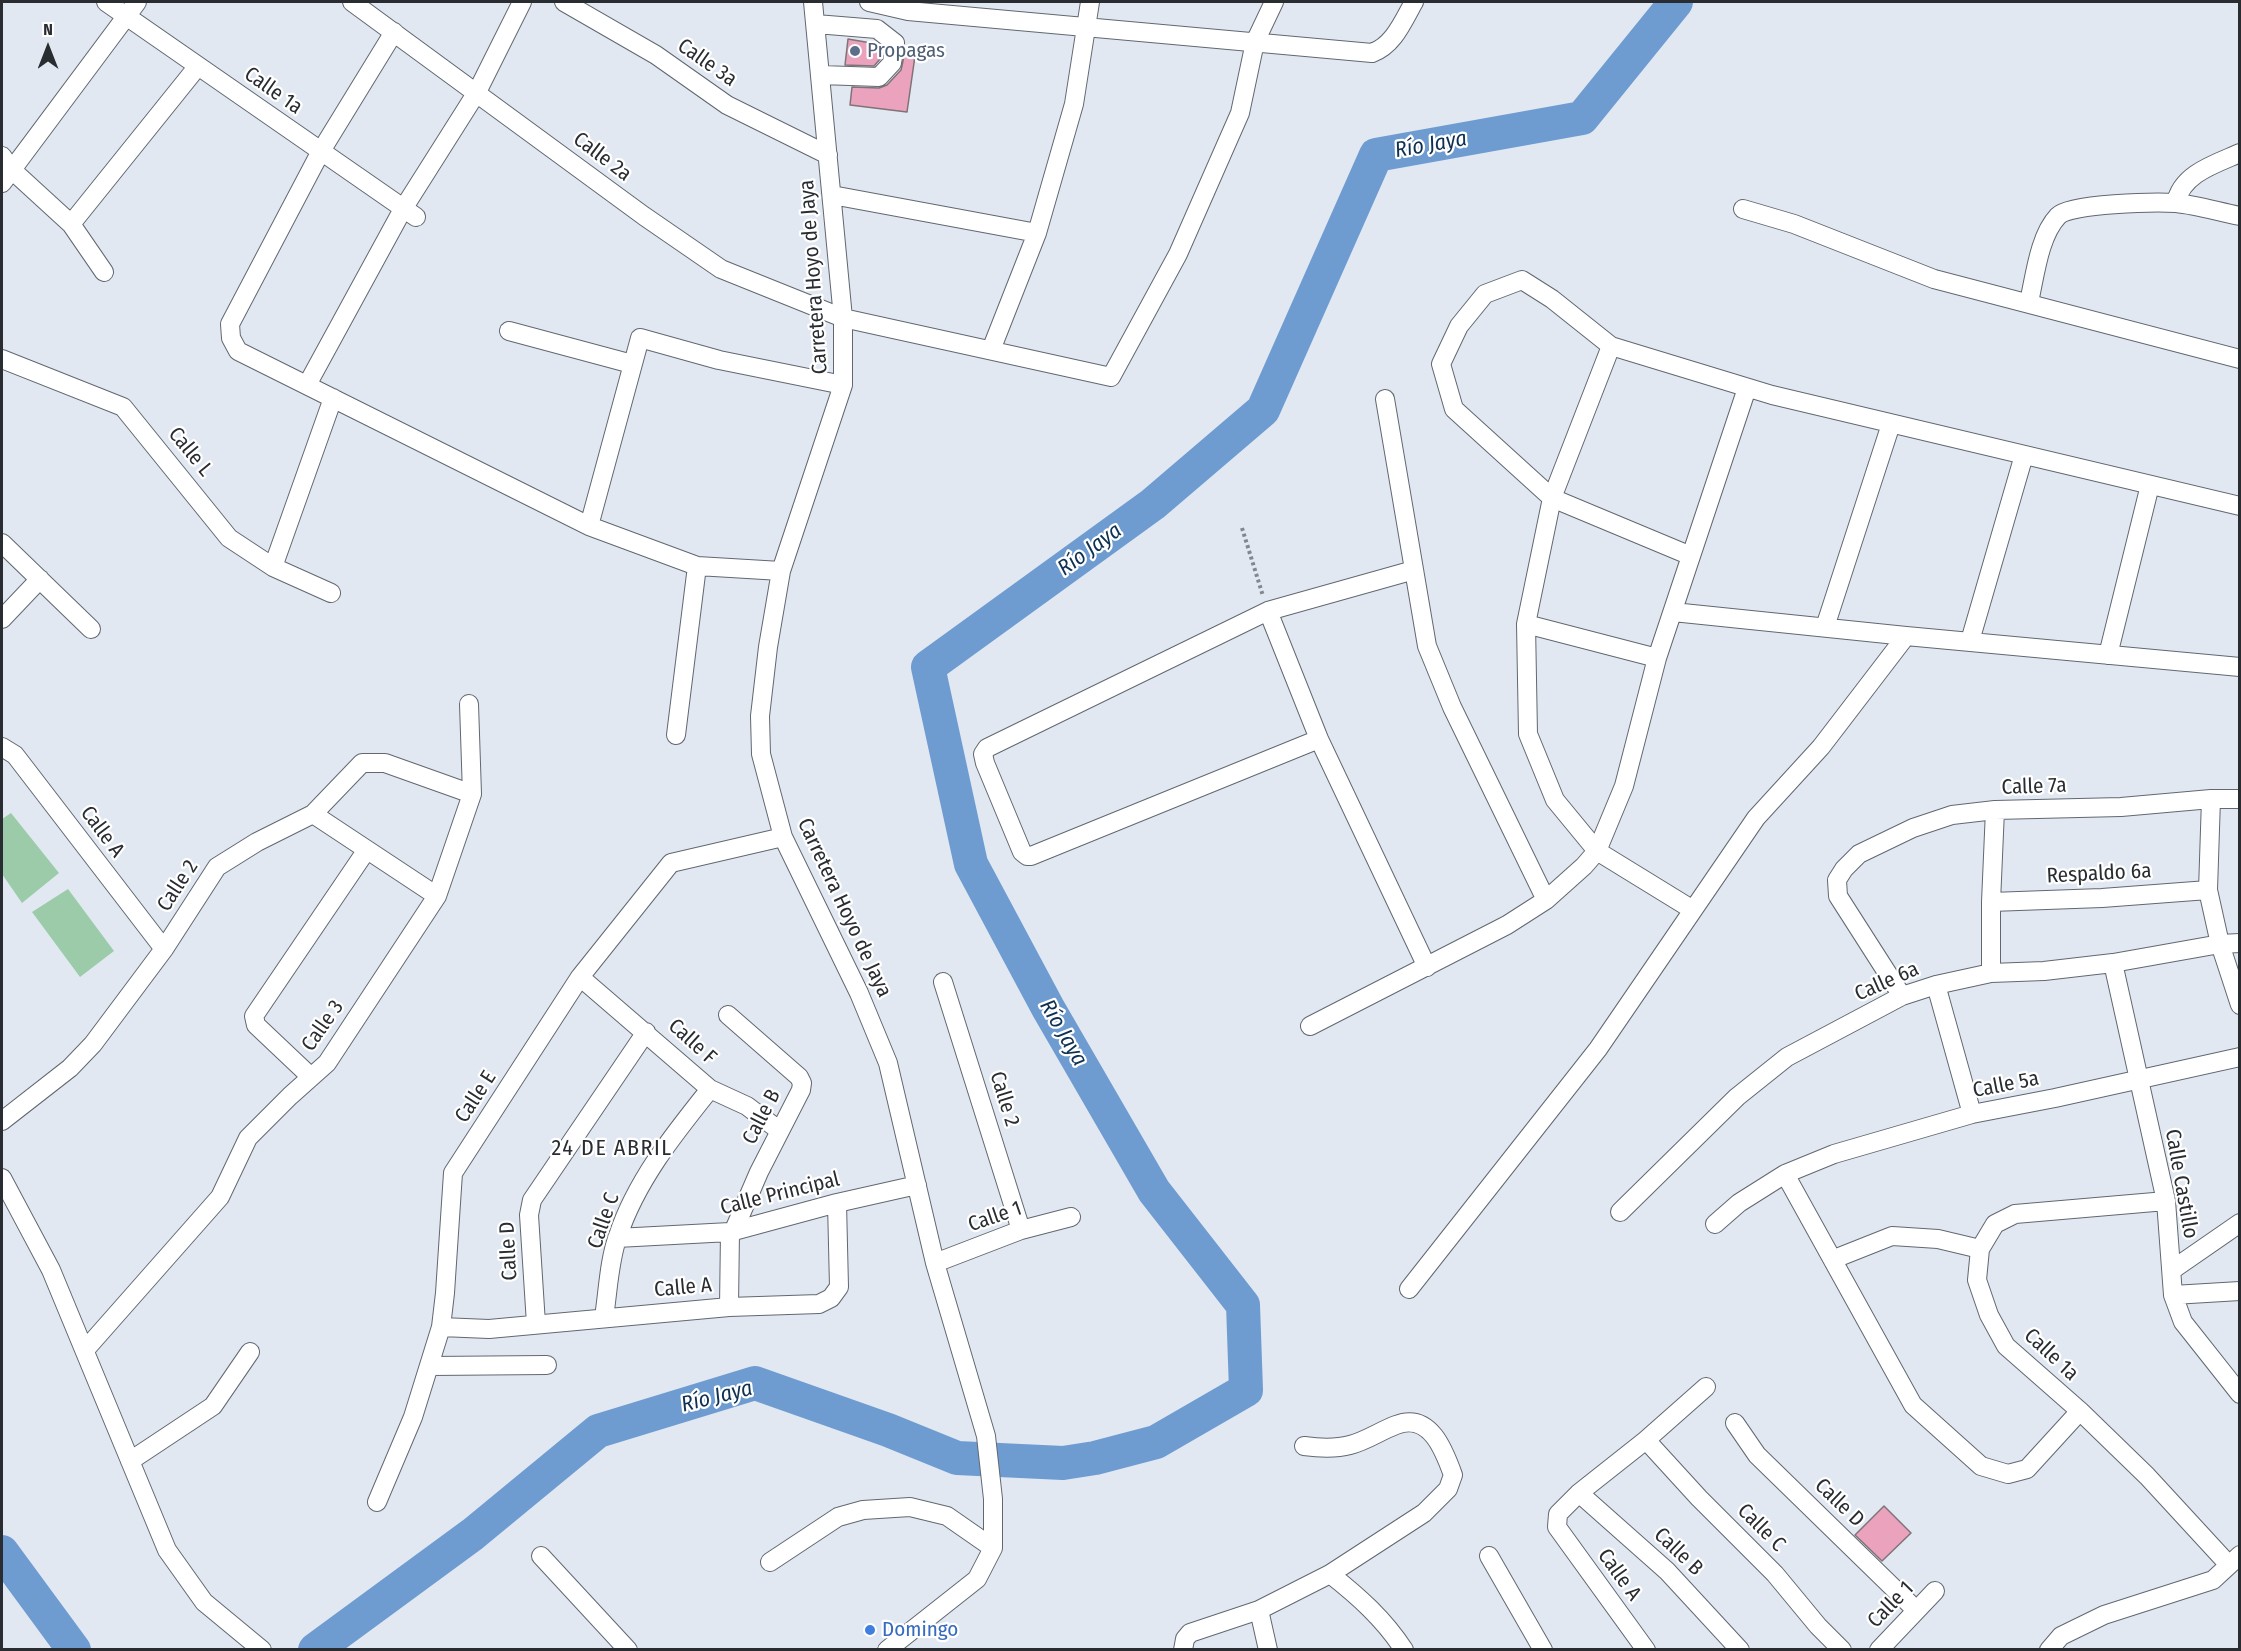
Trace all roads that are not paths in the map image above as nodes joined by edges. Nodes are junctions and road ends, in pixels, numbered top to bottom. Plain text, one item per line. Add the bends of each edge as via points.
1 (105, 2) edge
2 (352, 2) edge
3 (522, 2) edge
4 (564, 2) edge
5 (813, 2) edge
6 (869, 2) edge
7 (1090, 2) edge
8 (1274, 2) edge
9 (1414, 2) edge
10 (132, 9) edge
11 (816, 24) junction
12 (1087, 29) junction
13 (394, 32) junction
14 (1255, 42) junction
15 (198, 66) junction
16 (821, 75) junction
17 (477, 92) junction
18 (321, 151) junction
19 (2240, 153) edge
20 (828, 155) junction
21 (5, 170) edge
22 (832, 195) junction
23 (2176, 203) junction
24 (1743, 209) dead end
25 (410, 213) junction
26 (2240, 216) edge
27 (71, 224) junction
28 (1037, 233) junction
29 (104, 272) dead end
30 (2029, 302) junction
31 (843, 318) junction
32 (509, 331) dead end
33 (1611, 346) junction
34 (991, 350) junction
35 (2, 359) edge
36 (2240, 359) edge
37 (632, 363) junction
38 (308, 385) junction
39 (843, 385) junction
40 (1747, 388) junction
41 (333, 398) junction
42 (1385, 399) dead end
43 (1891, 424) junction
44 (2024, 455) junction
45 (2150, 485) junction
46 (1552, 498) junction
47 (2240, 506) edge
48 (589, 526) junction
49 (2, 543) edge
50 (1691, 556) junction
51 (697, 566) junction
52 (273, 567) junction
53 (1414, 570) junction
54 (781, 571) junction
55 (40, 579) junction
56 (331, 593) dead end
57 (1268, 611) junction
58 (1673, 612) junction
59 (2, 619) edge
60 (1526, 624) junction
61 (1824, 627) junction
62 (91, 629) dead end
63 (1905, 636) junction
64 (1970, 641) junction
65 (2108, 655) junction
66 (1656, 658) junction
67 (2240, 667) edge
68 (469, 704) dead end
69 (676, 735) dead end
70 (1319, 739) junction
71 (6, 756) edge
72 (472, 794) junction
73 (2211, 799) junction
74 (2240, 799) edge
75 (1995, 810) junction
76 (313, 814) junction
77 (783, 837) junction
78 (366, 851) junction
79 (1597, 851) junction
80 (2208, 890) junction
81 (437, 896) junction
82 (1546, 900) junction
83 (1991, 902) junction
84 (1693, 910) junction
85 (2240, 943) edge
86 (2220, 944) junction
87 (164, 949) junction
88 (2113, 963) junction
89 (1426, 967) junction
90 (1991, 973) junction
91 (580, 977) junction
92 (943, 982) dead end
93 (1936, 985) junction
94 (1902, 996) junction
95 (2240, 1005) edge
96 (728, 1015) dead end
97 (1310, 1026) dead end
98 (646, 1032) junction
99 (2240, 1057) edge
100 (311, 1077) junction
101 (2137, 1078) junction
102 (710, 1089) junction
103 (1972, 1114) junction
104 (2, 1121) edge
105 (780, 1131) junction
106 (1785, 1174) junction
107 (2, 1178) edge
108 (917, 1185) junction
109 (2166, 1201) junction
110 (837, 1203) junction
111 (1620, 1212) dead end
112 (1071, 1217) dead end
113 (2240, 1223) edge
114 (1715, 1224) dead end
115 (1021, 1230) junction
116 (732, 1231) junction
117 (617, 1238) junction
118 (1980, 1249) junction
119 (1834, 1259) junction
120 (935, 1263) junction
121 (2172, 1270) junction
122 (1409, 1290) dead end
123 (2240, 1291) edge
124 (2173, 1295) junction
125 (729, 1307) junction
126 (604, 1317) junction
127 (536, 1324) junction
128 (441, 1327) junction
129 (85, 1350) junction
130 (250, 1352) dead end
131 (547, 1365) dead end
132 (430, 1366) junction
133 (1706, 1388) dead end
134 (2240, 1394) edge
135 (2080, 1411) junction
136 (1735, 1423) dead end
137 (1646, 1440) junction
138 (1304, 1446) dead end
139 (130, 1461) junction
140 (1580, 1493) junction
141 (377, 1502) dead end
142 (993, 1548) junction
143 (541, 1557) dead end
144 (1489, 1557) dead end
145 (2234, 1560) edge
146 (770, 1562) dead end
147 (1330, 1574) junction
148 (1935, 1591) dead end
149 (1259, 1610) junction
150 (1916, 1610) junction
151 (262, 1650) edge
152 (628, 1650) edge
153 (886, 1650) edge
154 (1183, 1650) edge
155 (1268, 1650) edge
156 (1404, 1650) edge
157 (1544, 1650) edge
158 (1646, 1650) edge
159 (1740, 1650) edge
160 (1842, 1650) edge
161 (1879, 1650) edge
162 (2049, 1650) edge

1 - 10 street, Calle 1a
2 - 13 street, Calle 2a
3 - 17 street
4 - 20 street, Calle 3a via 656,55 727,105
5 - 11 street, Carretera Hoyo de Jaya
6 - 12 street via 908,11
7 - 12 street
8 - 14 street
9 - 14 street via 1391,40 1372,53
10 - 15 street, Calle 1a
10 - 21 street
11 - 16 street, Carretera Hoyo de Jaya
11 - 16 street via 877,29 895,43 892,63 879,77
12 - 14 street
12 - 28 street via 1074,104
13 - 17 street, Calle 2a
13 - 18 street
14 - 34 street, Calle 2a via 1240,113 1178,254 1111,377
15 - 18 street, Calle 1a
15 - 27 street
16 - 20 street, Carretera Hoyo de Jaya
17 - 25 street
17 - 31 street, Calle 2a via 721,269
18 - 25 street, Calle 1a
18 - 38 street via 230,324 231,338 238,351
19 - 23 street via 2202,170 2186,182
20 - 22 street, Carretera Hoyo de Jaya
21 - 27 street
22 - 28 street
22 - 31 street, Carretera Hoyo de Jaya
23 - 26 street
23 - 30 street via 2101,205 2060,214 2039,254
24 - 30 street via 1794,224 1934,279
25 - 38 street
27 - 29 street
28 - 34 street
30 - 36 street
31 - 34 street, Calle 2a
31 - 39 street, Carretera Hoyo de Jaya
32 - 37 street
33 - 40 street
33 - 46 street
33 - 46 street via 1522,280 1485,294 1459,326 1441,363 1454,409
35 - 52 street, Calle L via 123,407 229,538
37 - 39 street via 638,340 644,337 719,360
37 - 48 street
38 - 41 street
39 - 54 street, Carretera Hoyo de Jaya
40 - 43 street
40 - 50 street
41 - 48 street
41 - 52 street
42 - 53 street
43 - 44 street
43 - 61 street
44 - 45 street
44 - 64 street
45 - 47 street
45 - 65 street
46 - 50 street
46 - 60 street
48 - 51 street
49 - 55 street
50 - 58 street
51 - 54 street
51 - 69 street
52 - 56 street, Calle L
53 - 57 street
53 - 82 street via 1427,646 1452,707
54 - 77 street, Carretera Hoyo de Jaya via 760,716 761,754
55 - 59 street
55 - 62 street
57 - 70 street
57 - 70 street via 987,748 983,754 985,763 1022,852 1031,856
58 - 61 street
58 - 66 street
60 - 66 street
60 - 79 street via 1528,734 1555,800
61 - 63 street
63 - 64 street
63 - 84 street via 1821,747 1756,818
64 - 65 street
65 - 67 street
66 - 79 street via 1624,786
68 - 72 street, Calle 3
70 - 89 street
71 - 87 street, Calle A
72 - 76 street, Calle 2 via 385,763 362,763
72 - 81 street, Calle 3
73 - 74 street, Calle 7a
73 - 75 street, Calle 7a via 2121,807
73 - 80 street
75 - 83 street
75 - 94 street, Calle 7a via 1952,815 1913,828 1859,854 1837,880 1838,896
76 - 78 street
76 - 87 street, Calle 2 via 216,867
77 - 91 street, Calle E via 671,863
77 - 108 street, Carretera Hoyo de Jaya via 859,993 888,1063
78 - 81 street
78 - 100 street via 254,1016 256,1025
79 - 82 street
79 - 84 street
80 - 83 street, Respaldo 6a
80 - 86 street
81 - 100 street, Calle 3 via 327,1063
82 - 89 street
83 - 90 street
84 - 122 street via 1598,1049
85 - 86 street, Calle 6a
86 - 88 street, Calle 6a
86 - 95 street
87 - 104 street, Calle 2 via 93,1044 70,1068
88 - 90 street, Calle 6a
88 - 101 street, Calle Castillo
89 - 97 street
90 - 93 street, Calle 6a
91 - 98 street, Calle F
91 - 128 street, Calle E via 453,1173
92 - 115 street, Calle 2
93 - 94 street, Calle 6a
93 - 103 street
94 - 111 street, Calle 6a via 1787,1057 1737,1097
96 - 105 street, Calle B via 802,1083
98 - 102 street, Calle F
98 - 127 street, Calle D via 532,1200 529,1215
99 - 101 street, Calle 5a
100 - 129 street, Calle 3 via 248,1138 220,1197
101 - 103 street, Calle 5a
101 - 109 street, Calle Castillo
102 - 105 street, Calle F via 747,1106
102 - 117 street, Calle C via 655,1163 632,1201
103 - 106 street, Calle 5a via 1834,1154
105 - 116 street, Calle B
106 - 114 street, Calle 5a via 1739,1203
106 - 119 street
107 - 129 street via 51,1270
108 - 110 street, Calle Principal
108 - 120 street, Carretera Hoyo de Jaya
109 - 118 street, Calle 1a via 2015,1214 1995,1224
109 - 121 street, Calle Castillo
110 - 116 street, Calle Principal
110 - 125 street, Calle A via 839,1287 831,1298 819,1304
112 - 115 street, Calle 1
113 - 121 street
115 - 120 street, Calle 1
116 - 117 street, Calle Principal
116 - 125 street, Calle B
117 - 126 street, Calle C
118 - 119 street via 1938,1239 1892,1236
118 - 135 street, Calle 1a via 1977,1280 1989,1316 2006,1346
119 - 135 street via 1913,1405 1981,1466 2008,1474 2027,1469
120 - 142 street, Carretera Hoyo de Jaya via 986,1436 993,1499
121 - 124 street, Calle Castillo
123 - 124 street
124 - 134 street, Calle Castillo via 2183,1322
125 - 126 street, Calle A
126 - 127 street, Calle A
127 - 128 street, Calle A via 489,1329
128 - 132 street, Calle E
129 - 139 street
130 - 139 street via 213,1406
131 - 132 street
132 - 141 street, Calle E
133 - 137 street
135 - 145 street, Calle 1a
136 - 150 street, Calle D via 1757,1455
137 - 140 street
137 - 160 street, Calle C
138 - 147 street via 1348,1446 1397,1424 1416,1421 1436,1438 1453,1475 1448,1489 1424,1513
139 - 151 street via 167,1550 204,1602
140 - 158 street, Calle A via 1558,1514 1557,1527
140 - 159 street, Calle B via 1667,1571
142 - 146 street via 947,1516 910,1507 886,1508 838,1516
142 - 153 street via 977,1579
143 - 152 street
144 - 157 street
145 - 162 street via 2213,1580 2104,1615 2061,1636
147 - 149 street
147 - 156 street via 1365,1602
148 - 150 street, Calle 1
149 - 154 street via 1195,1630 1185,1639
149 - 155 street
150 - 161 street, Calle 1

